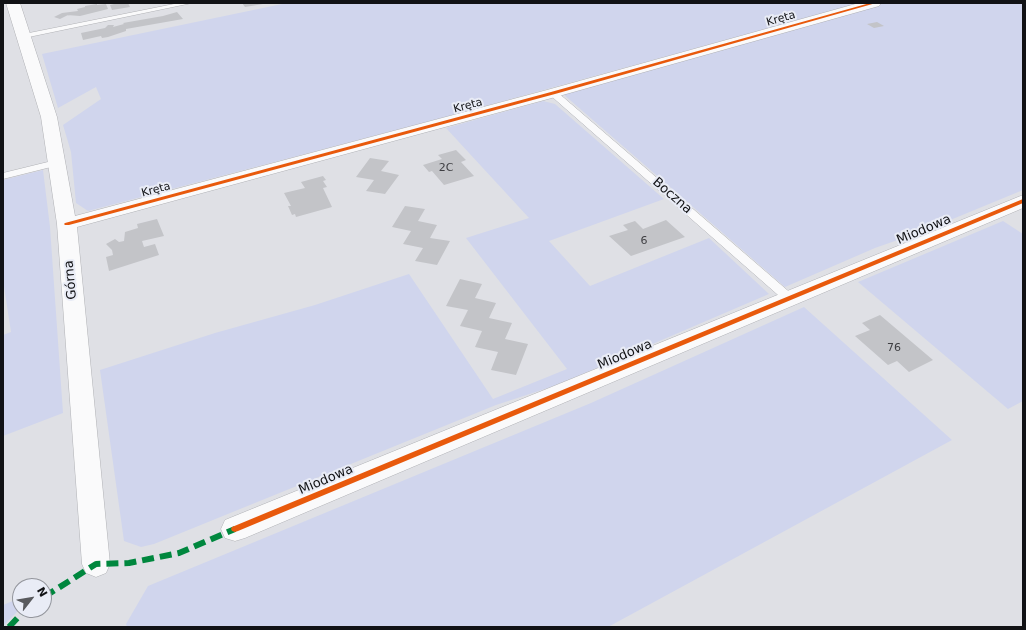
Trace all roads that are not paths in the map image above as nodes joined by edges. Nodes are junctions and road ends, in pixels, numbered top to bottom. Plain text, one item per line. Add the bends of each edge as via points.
1 (13, 3) edge
2 (189, 3) edge
3 (874, 3) edge
4 (24, 36) junction
5 (553, 93) junction
6 (56, 163) junction
7 (3, 176) edge
8 (1023, 201) edge
9 (67, 224) junction
10 (790, 298) junction
11 (235, 529) dead end
12 (96, 564) dead end

1 - 4 street, Górna
2 - 4 lane
3 - 5 street, Kręta
4 - 6 street, Górna via 49,117
5 - 9 street, Kręta
5 - 10 lane, Boczna
6 - 7 lane
6 - 9 street, Górna
8 - 10 street, Miodowa
9 - 12 street, Górna
10 - 11 street, Miodowa

